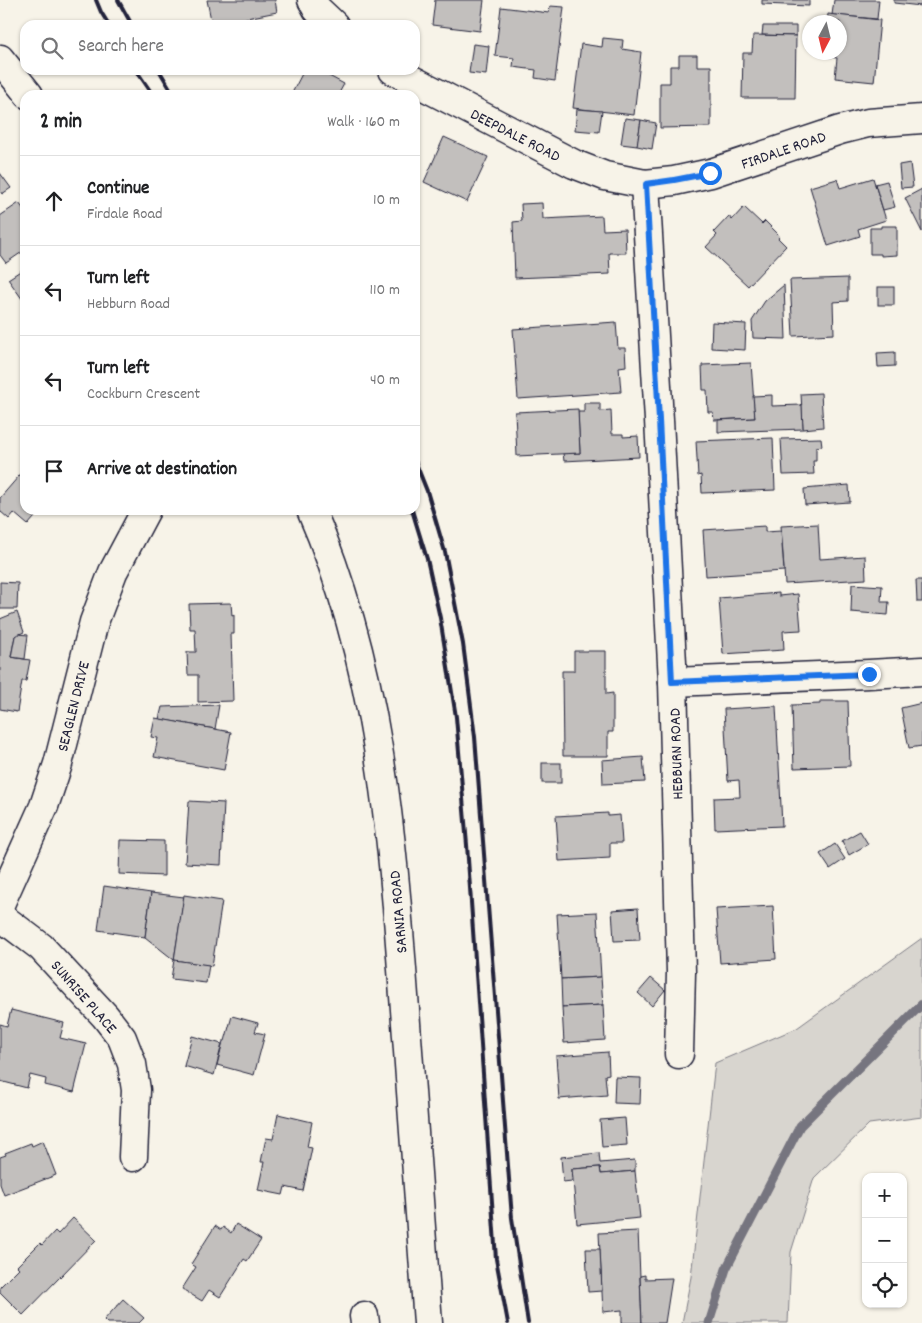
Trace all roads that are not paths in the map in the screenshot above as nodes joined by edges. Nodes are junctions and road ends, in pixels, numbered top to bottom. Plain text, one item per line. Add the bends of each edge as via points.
1 (312, 0) edge
2 (329, 20) edge
3 (0, 60) edge
4 (402, 75) edge
5 (25, 90) edge
6 (922, 119) edge
7 (646, 184) junction
8 (143, 515) edge
9 (313, 515) edge
10 (922, 671) edge
11 (672, 682) junction
12 (0, 904) edge
13 (0, 916) edge
14 (679, 1054) dead end
15 (133, 1157) dead end
16 (428, 1323) edge

1 - 2 street
3 - 5 street
4 - 7 street, DEEPDALE ROAD via 574,164 605,176
6 - 7 street, FIRDALE ROAD via 890,120 840,130 710,173
7 - 11 street, HEBBURN ROAD
8 - 12 street, SEAGLEN DRIVE via 113,572 94,622 44,806
9 - 16 street, SARNIA ROAD via 354,633 374,722 388,815 398,910
10 - 11 street
11 - 14 street, HEBBURN ROAD via 681,972
13 - 15 street, SUNRISE PLACE via 41,947 122,1038 132,1064 136,1090

